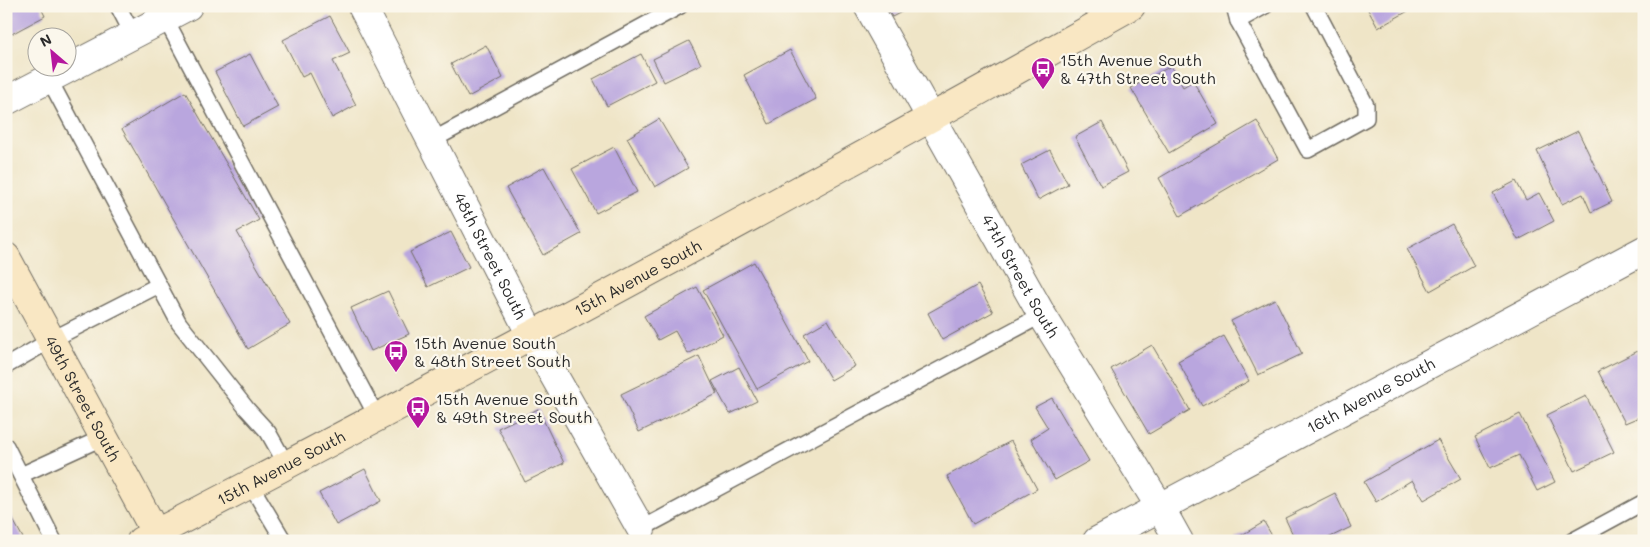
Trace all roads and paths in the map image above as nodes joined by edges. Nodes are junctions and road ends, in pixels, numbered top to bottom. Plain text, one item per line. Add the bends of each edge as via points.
1 (118, 6) edge
2 (362, 6) edge
3 (680, 6) edge
4 (868, 6) edge
5 (1131, 6) edge
6 (1265, 6) edge
7 (1314, 6) edge
8 (176, 12) edge
9 (1236, 14) edge
10 (133, 35) junction
11 (49, 79) junction
12 (6, 101) edge
13 (931, 119) junction
14 (432, 141) junction
15 (1644, 250) edge
16 (6, 257) edge
17 (159, 285) junction
18 (1042, 315) junction
19 (531, 335) junction
20 (51, 340) junction
21 (6, 366) edge
22 (377, 417) junction
23 (104, 437) junction
24 (6, 446) edge
25 (286, 464) junction
26 (21, 475) junction
27 (250, 484) junction
28 (1644, 502) edge
29 (1160, 507) junction
30 (642, 529) joint
31 (152, 538) edge
32 (54, 541) edge
33 (284, 541) edge
34 (1097, 541) edge
35 (1179, 541) edge
36 (1572, 541) edge

1 - 10 lane
2 - 14 street, 48th Street South
3 - 14 lane
4 - 13 street, 47th Street South
5 - 13 street, 15th Avenue South
6 - 9 lane
7 - 9 lane via 1366,105 1366,118 1308,150
8 - 10 street
8 - 22 lane
10 - 11 street
11 - 12 street
11 - 17 lane
13 - 18 street, 47th Street South
13 - 19 street, 15th Avenue South
14 - 19 street, 48th Street South
15 - 29 street, 16th Avenue South
16 - 20 street, 49th Street South
17 - 20 lane
17 - 25 lane via 179,323 268,432
18 - 29 street, 47th Street South
18 - 30 lane
19 - 22 street, 15th Avenue South
19 - 30 street, 48th Street South
20 - 21 lane
20 - 23 street, 49th Street South
22 - 25 street, 15th Avenue South
23 - 26 lane
23 - 31 street, 49th Street South
24 - 26 lane
25 - 27 street, 15th Avenue South
26 - 32 lane
27 - 31 street, 15th Avenue South
27 - 33 lane
28 - 36 lane
29 - 34 street, 16th Avenue South
29 - 35 street, 47th Street South

